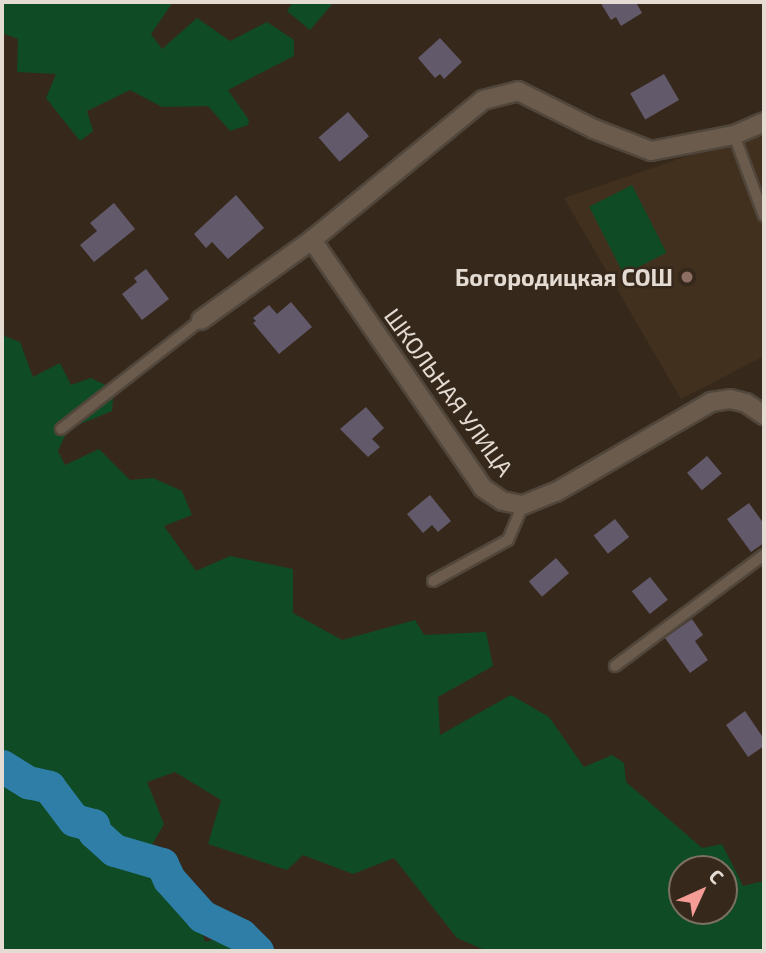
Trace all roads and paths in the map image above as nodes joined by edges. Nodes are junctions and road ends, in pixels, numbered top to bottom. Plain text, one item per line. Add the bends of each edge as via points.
1 (764, 122) edge
2 (734, 135) junction
3 (764, 216) edge
4 (312, 240) junction
5 (201, 320) joint
6 (764, 415) edge
7 (61, 429) dead end
8 (523, 505) junction
9 (764, 555) edge
10 (433, 581) dead end
11 (615, 666) dead end

1 - 2 street
2 - 3 lane
2 - 4 street via 652,151 594,129 518,91 483,100
4 - 5 street
4 - 8 street, ШКОЛЬНАЯ УЛИЦА via 483,488 502,501
5 - 7 lane
6 - 8 street via 746,402 711,402 556,492
8 - 10 lane via 508,540
9 - 11 lane

